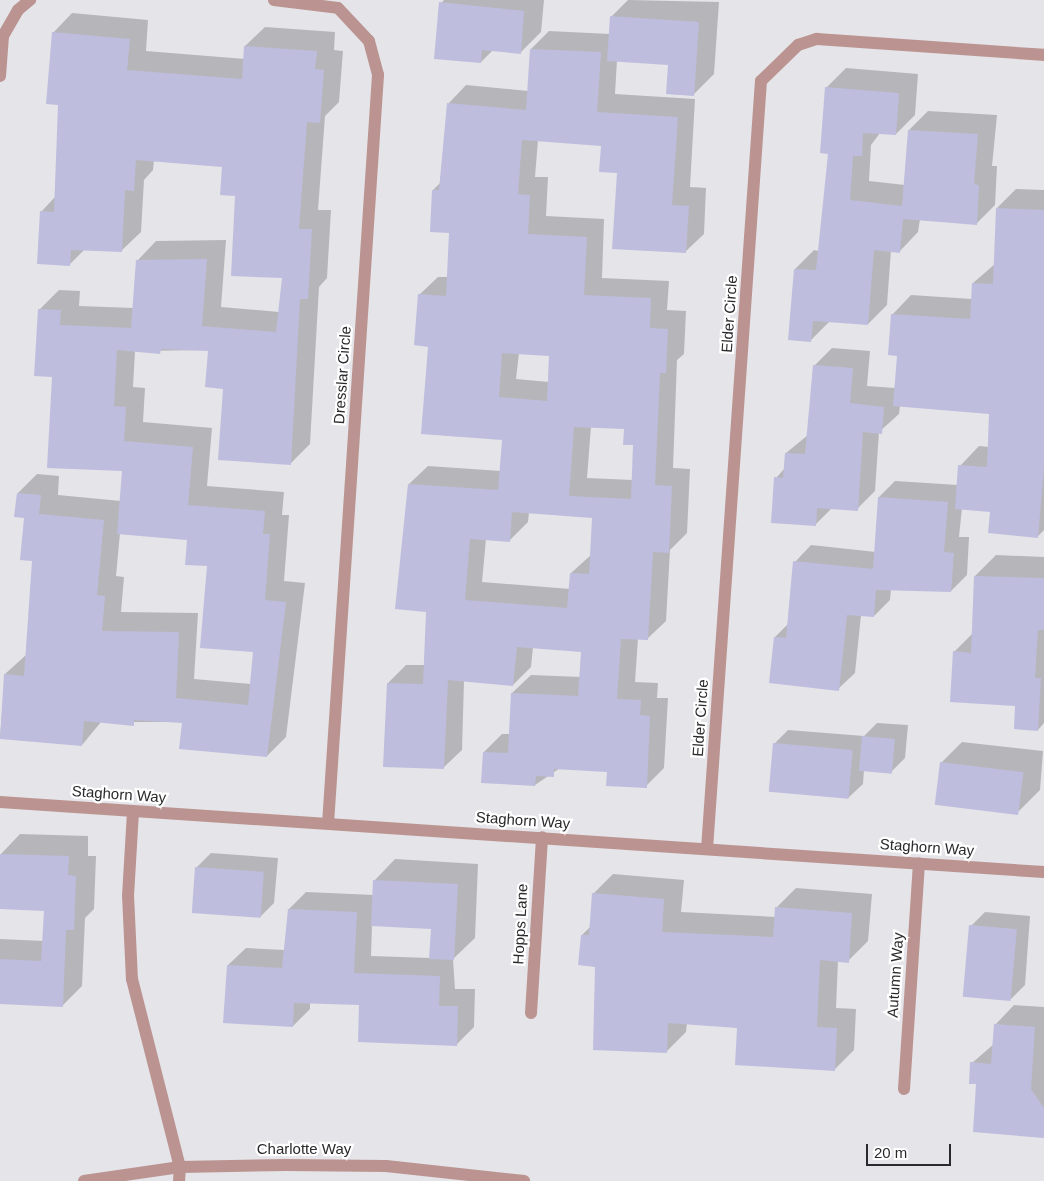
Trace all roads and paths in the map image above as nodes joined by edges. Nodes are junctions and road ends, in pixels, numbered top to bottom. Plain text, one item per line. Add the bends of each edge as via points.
1 (30, 0) edge
2 (274, 0) edge
3 (1044, 55) edge
4 (0, 76) edge
5 (0, 802) edge
6 (133, 812) junction
7 (328, 823) junction
8 (542, 838) junction
9 (708, 849) junction
10 (919, 863) junction
11 (1044, 872) edge
12 (531, 1013) dead end
13 (904, 1088) dead end
14 (180, 1167) junction
15 (84, 1181) edge
16 (180, 1181) edge
17 (524, 1181) edge

1 - 4 street via 18,10 3,36
2 - 7 street, Dresslar Circle via 338,8 369,40 378,75
3 - 9 street, Elder Circle via 817,39 798,45 761,81
5 - 6 street, Staghorn Way
6 - 7 street, Staghorn Way
6 - 14 street via 128,895 132,979
7 - 8 street, Staghorn Way
8 - 9 street, Staghorn Way
8 - 12 street, Hopps Lane
9 - 10 street, Staghorn Way
10 - 11 street, Staghorn Way
10 - 13 street, Autumn Way
14 - 15 street, Charlotte Way
14 - 16 street
14 - 17 street, Charlotte Way via 386,1166

